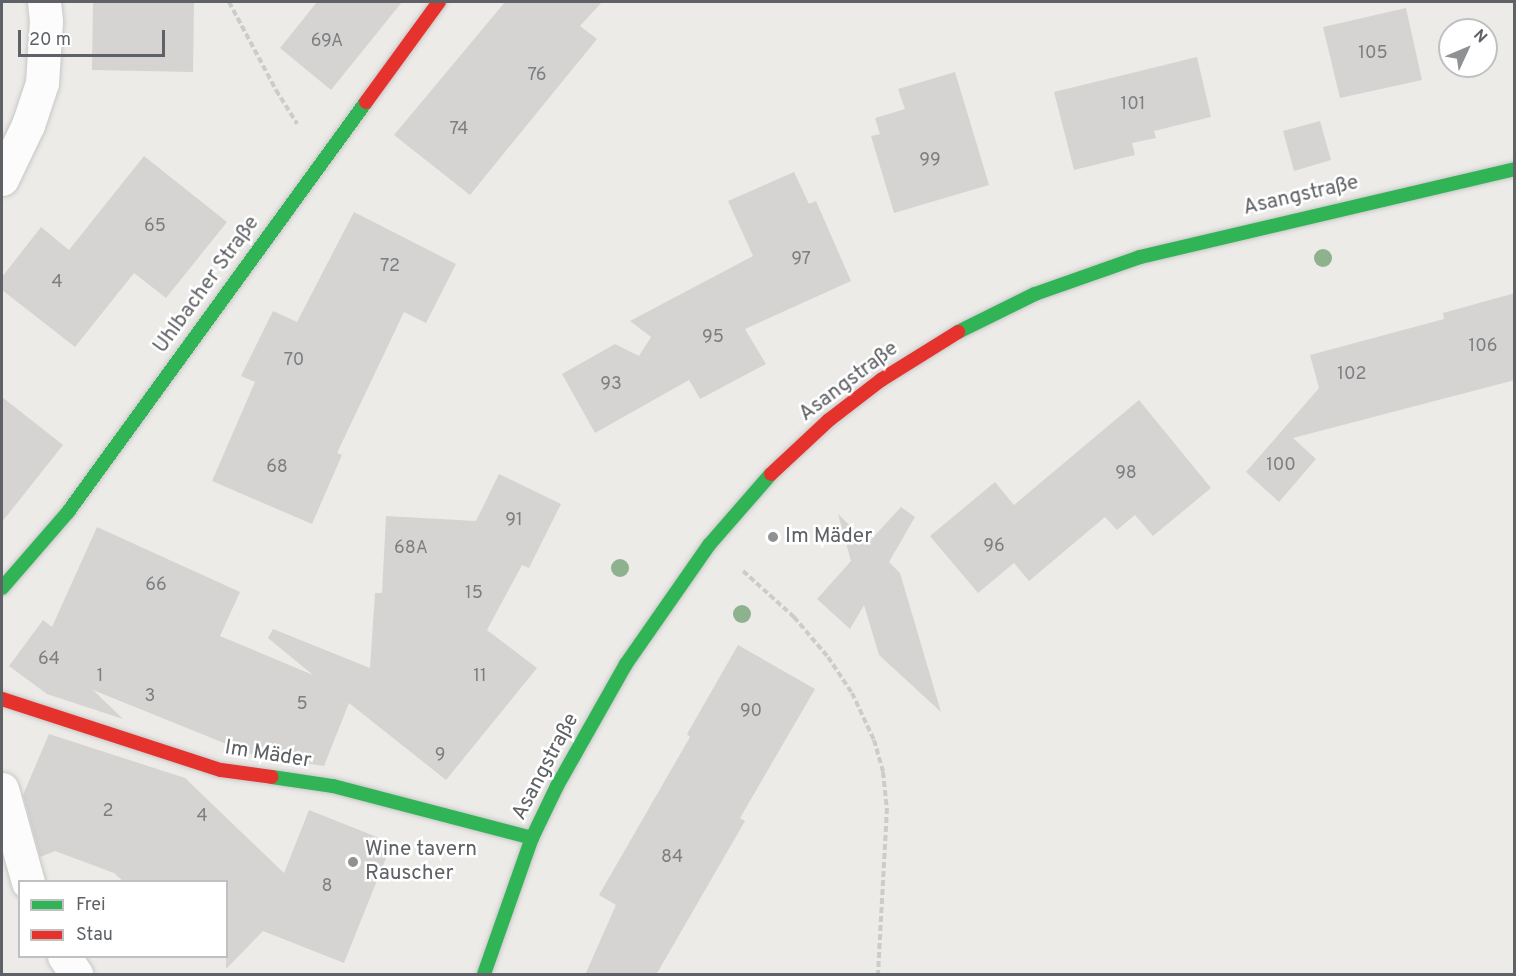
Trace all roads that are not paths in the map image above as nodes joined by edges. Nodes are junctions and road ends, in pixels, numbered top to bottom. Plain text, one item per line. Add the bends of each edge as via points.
1 (44, 2) edge
2 (439, 2) edge
3 (1515, 169) edge
4 (2, 179) edge
5 (2, 588) edge
6 (2, 699) edge
7 (2, 789) edge
8 (532, 838) junction
9 (27, 880) edge
10 (65, 958) edge
11 (76, 975) edge
12 (484, 975) edge

1 - 4 street via 42,84 28,125
2 - 5 street, Uhlbacher Straße via 68,512
3 - 8 street, Asangstraße via 1140,257 998,311 881,380 829,420 757,487 709,545 626,664
6 - 8 street, Im Mäder via 221,770 333,786
7 - 9 street
8 - 12 street, Asangstraße
10 - 11 street

